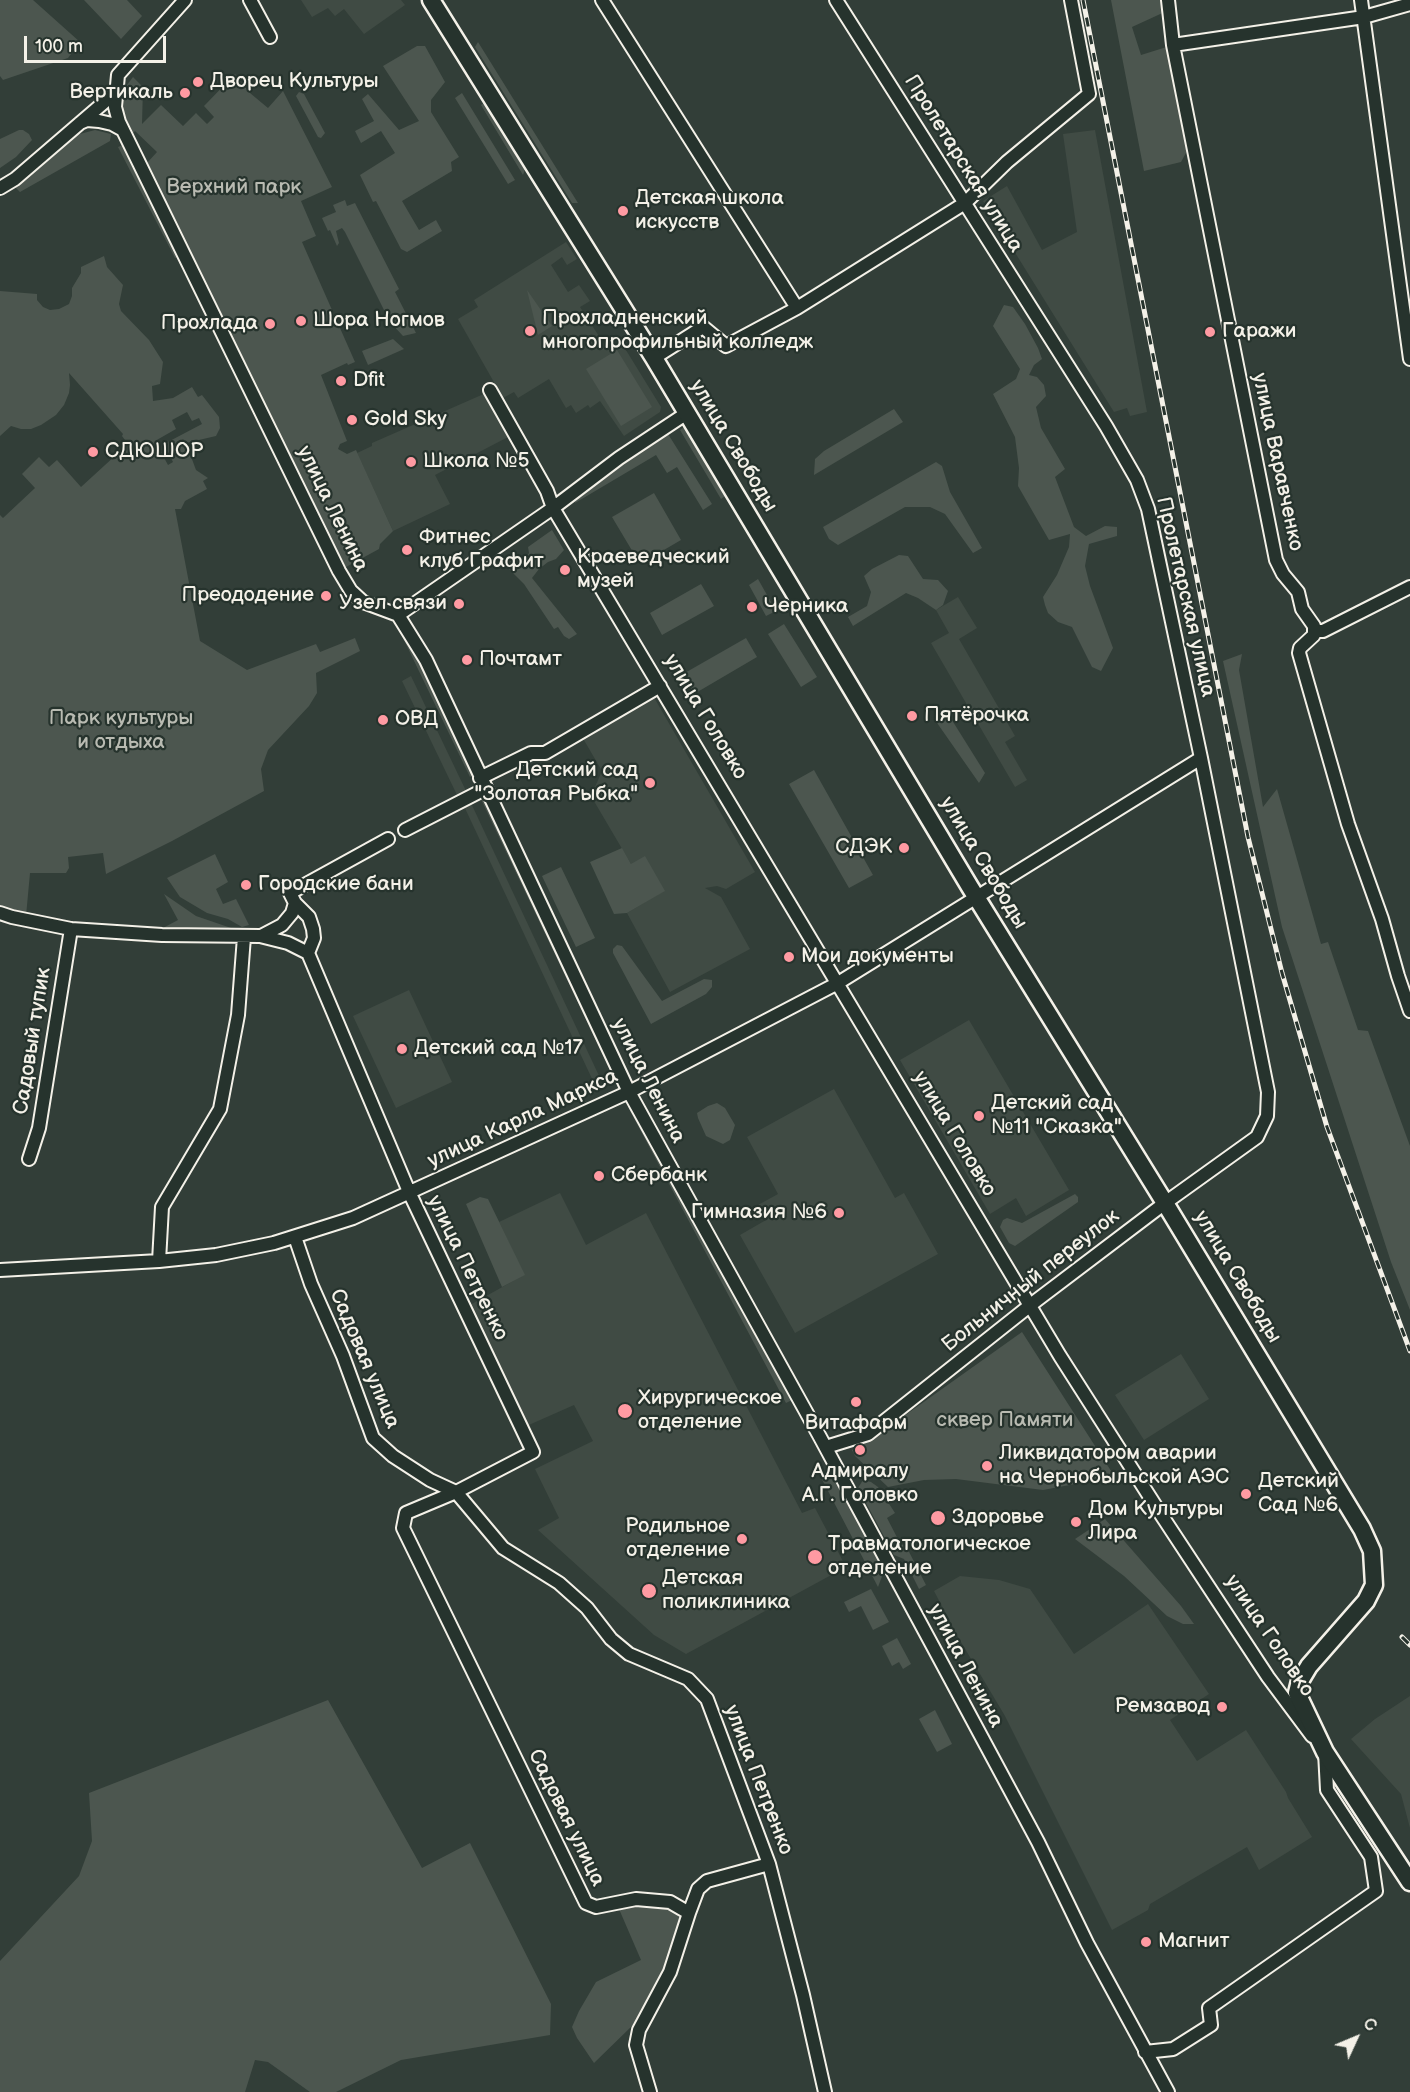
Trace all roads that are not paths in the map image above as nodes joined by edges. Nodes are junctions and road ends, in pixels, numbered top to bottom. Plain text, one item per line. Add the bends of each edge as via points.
1 (185, 0) edge
2 (250, 0) edge
3 (431, 0) edge
4 (602, 0) edge
5 (836, 0) edge
6 (1071, 0) edge
7 (1168, 0) edge
8 (1361, 0) edge
9 (1410, 4) edge
10 (1364, 16) junction
11 (270, 37) dead end
12 (1173, 45) junction
13 (115, 93) junction
14 (79, 123) junction
15 (123, 130) junction
16 (0, 188) edge
17 (965, 203) junction
18 (797, 308) junction
19 (654, 358) junction
20 (1410, 359) edge
21 (490, 390) dead end
22 (687, 413) junction
23 (553, 508) junction
24 (1410, 587) edge
25 (398, 615) junction
26 (1315, 631) junction
27 (660, 686) junction
28 (1201, 758) junction
29 (482, 783) junction
30 (405, 830) dead end
31 (388, 839) dead end
32 (977, 897) junction
33 (293, 898) junction
34 (0, 912) edge
35 (71, 929) junction
36 (260, 936) junction
37 (244, 937) junction
38 (308, 953) junction
39 (838, 983) junction
40 (1410, 1011) edge
41 (628, 1092) junction
42 (1257, 1137) joint
43 (29, 1159) dead end
44 (410, 1194) junction
45 (1165, 1203) junction
46 (295, 1237) junction
47 (159, 1261) junction
48 (0, 1270) edge
49 (1030, 1305) junction
50 (826, 1448) junction
51 (456, 1492) junction
52 (406, 1513) joint
53 (1325, 1752) junction
54 (769, 1864) junction
55 (1410, 1882) edge
56 (689, 1913) junction
57 (1146, 2052) junction
58 (650, 2092) edge
59 (825, 2092) edge
60 (1168, 2092) edge

1 - 13 street via 118,75
2 - 11 street
3 - 19 main road, улица Свободы
4 - 18 street
5 - 17 street, Пролетарская улица
6 - 17 street via 1089,94 1006,162
7 - 12 street, улица Варавченко
8 - 10 street
9 - 10 street
10 - 12 street
10 - 20 street
12 - 26 street, улица Варавченко via 1276,560 1298,592 1302,609
13 - 14 street
13 - 15 street, улица Ленина
14 - 15 street via 99,121
14 - 16 street
15 - 25 street, улица Ленина via 339,571 363,602
17 - 18 street
17 - 28 street, Пролетарская улица via 1137,480 1148,509
18 - 19 street via 726,346 703,327
19 - 22 main road, улица Свободы
21 - 23 street, улица Головко
22 - 23 street
22 - 32 main road, улица Свободы
23 - 25 street
23 - 27 street, улица Головко
24 - 26 street via 1323,631
25 - 29 street, улица Ленина via 426,660
26 - 40 street via 1299,653 1348,824
27 - 29 street via 545,753 531,753
27 - 39 street, улица Головко
28 - 32 street, улица Карла Маркса
28 - 42 street, Пролетарская улица via 1268,1092 1268,1116
29 - 30 street
29 - 41 street, улица Ленина
31 - 33 street
32 - 39 street, улица Карла Маркса
32 - 45 main road, улица Свободы
33 - 36 street via 292,913 282,925
33 - 38 street via 309,917 313,929
34 - 35 street
35 - 37 street
35 - 43 street, Садовый тупик via 39,1128
36 - 37 street
36 - 38 street
37 - 47 street via 238,1015 220,1109 162,1207
38 - 44 street, улица Петренко
39 - 41 street, улица Карла Маркса
39 - 49 street, улица Головко
41 - 44 street, улица Карла Маркса
41 - 50 street, улица Ленина
42 - 45 street, Больничный переулок
44 - 46 street, улица Карла Маркса
44 - 51 street, улица Петренко via 533,1452
45 - 49 street, Больничный переулок
45 - 53 main road, улица Свободы via 1372,1551 1374,1586 1366,1601 1309,1666 1297,1693
46 - 47 street, улица Карла Маркса via 216,1255
46 - 51 street, Садовая улица via 373,1438 393,1456
47 - 48 street, улица Карла Маркса
49 - 50 street, Больничный переулок via 868,1434
49 - 53 street, улица Головко via 1168,1526 1268,1677
50 - 57 street, улица Ленина
51 - 52 street, улица Петренко
51 - 54 street, улица Петренко via 503,1548 559,1583 587,1608 611,1640 629,1654 688,1679 707,1699
52 - 56 street, Садовая улица via 403,1528 586,1903 596,1907 636,1899 670,1902
53 - 55 main road, улица Головко
53 - 57 street via 1327,1790 1371,1857 1376,1891 1209,2008 1211,2025 1173,2049
54 - 56 street via 707,1881 698,1889
54 - 59 street, улица Петренко
56 - 58 street via 670,1972 639,2030 636,2045
57 - 60 street, улица Ленина

